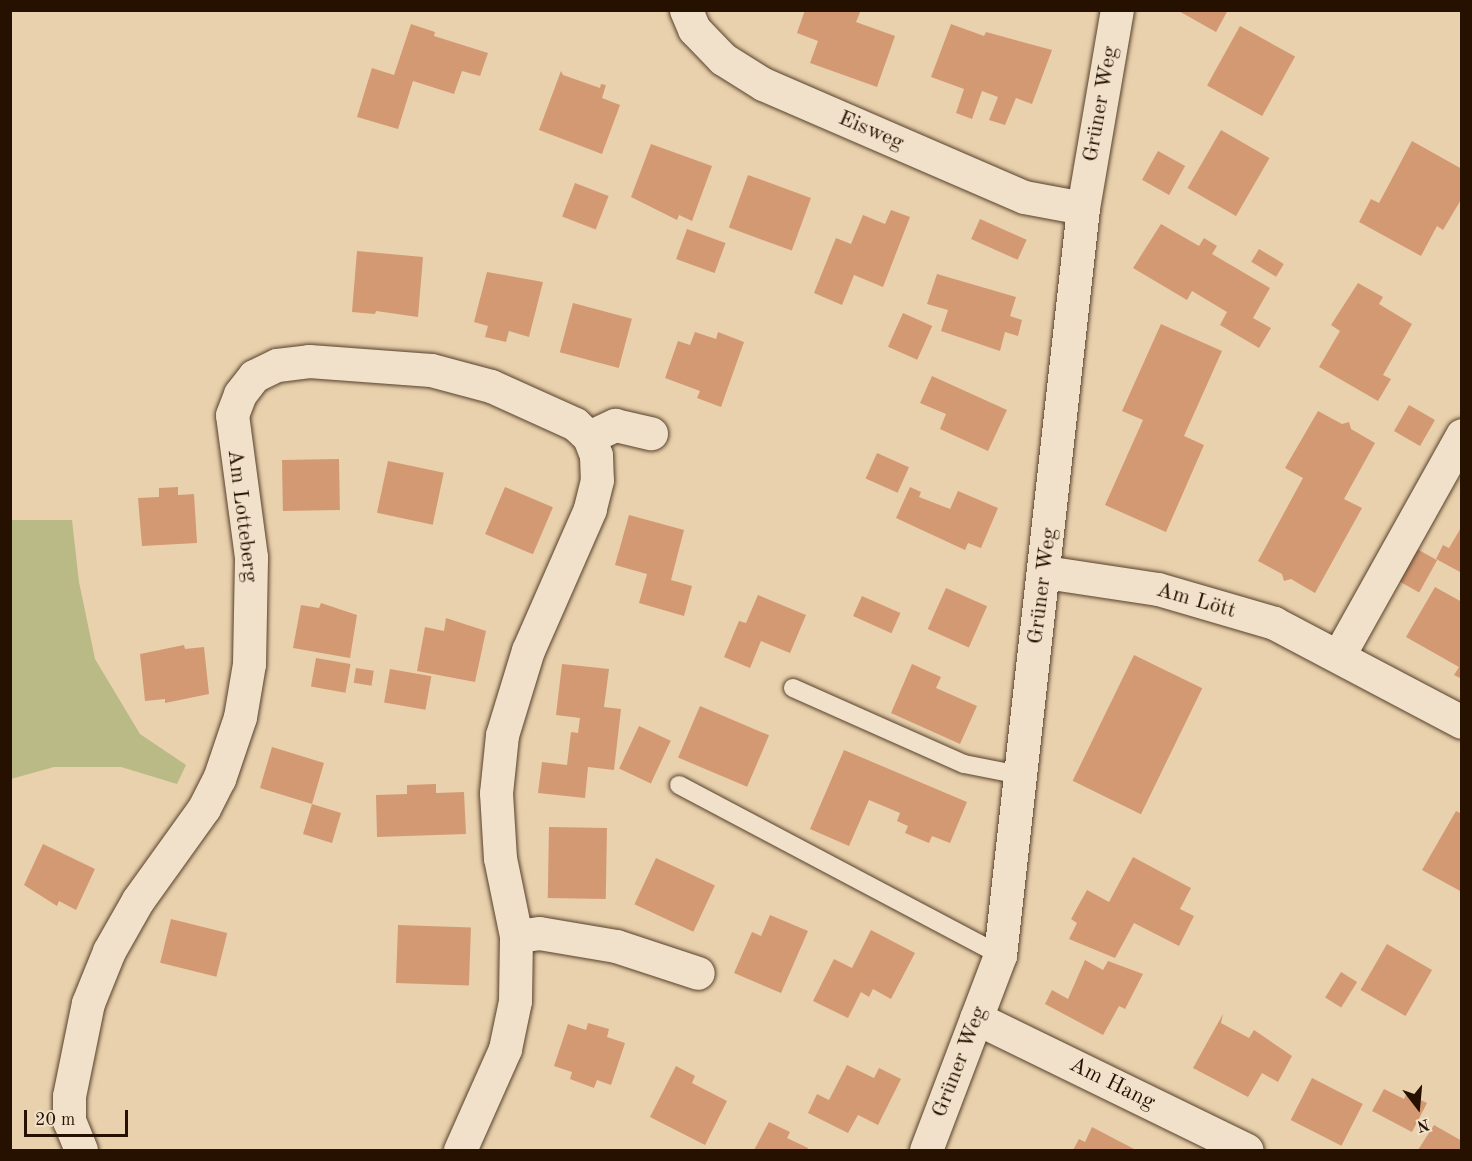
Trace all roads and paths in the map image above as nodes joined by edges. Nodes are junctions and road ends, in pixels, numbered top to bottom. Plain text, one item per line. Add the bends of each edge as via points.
1 (686, 10) edge
2 (1117, 10) edge
3 (1083, 208) junction
4 (651, 433) dead end
5 (1461, 435) edge
6 (589, 437) junction
7 (1045, 572) junction
8 (1339, 655) junction
9 (793, 688) dead end
10 (1461, 722) edge
11 (1020, 775) junction
12 (678, 785) dead end
13 (516, 936) junction
14 (1000, 955) junction
15 (698, 973) dead end
16 (976, 1018) junction
17 (81, 1150) edge
18 (460, 1150) edge
19 (926, 1150) edge
20 (1247, 1150) edge

1 - 3 street, Eisweg via 694,29 723,58 763,84 1024,196
2 - 3 street, Grüner Weg
3 - 7 street, Grüner Weg
4 - 6 street via 615,425
5 - 8 street
6 - 13 street via 596,455 597,480 590,509 528,650 502,735 496,793 500,858
6 - 17 street, Am Lotteberg via 552,411 491,386 431,370 351,361 277,365 254,376 240,394 231,415 232,437 251,557 252,611 240,717 219,779 204,808 138,900 109,951 88,1003 69,1096 69,1121
7 - 8 street, Am Lött via 1158,589 1274,623
7 - 11 street, Grüner Weg
8 - 10 street, Am Lött
9 - 11 lane via 964,764
11 - 14 street, Grüner Weg
12 - 14 lane
13 - 15 street via 539,933 616,946
13 - 18 street via 515,1001 505,1049
14 - 16 street, Grüner Weg
16 - 19 street, Grüner Weg
16 - 20 street, Am Hang

